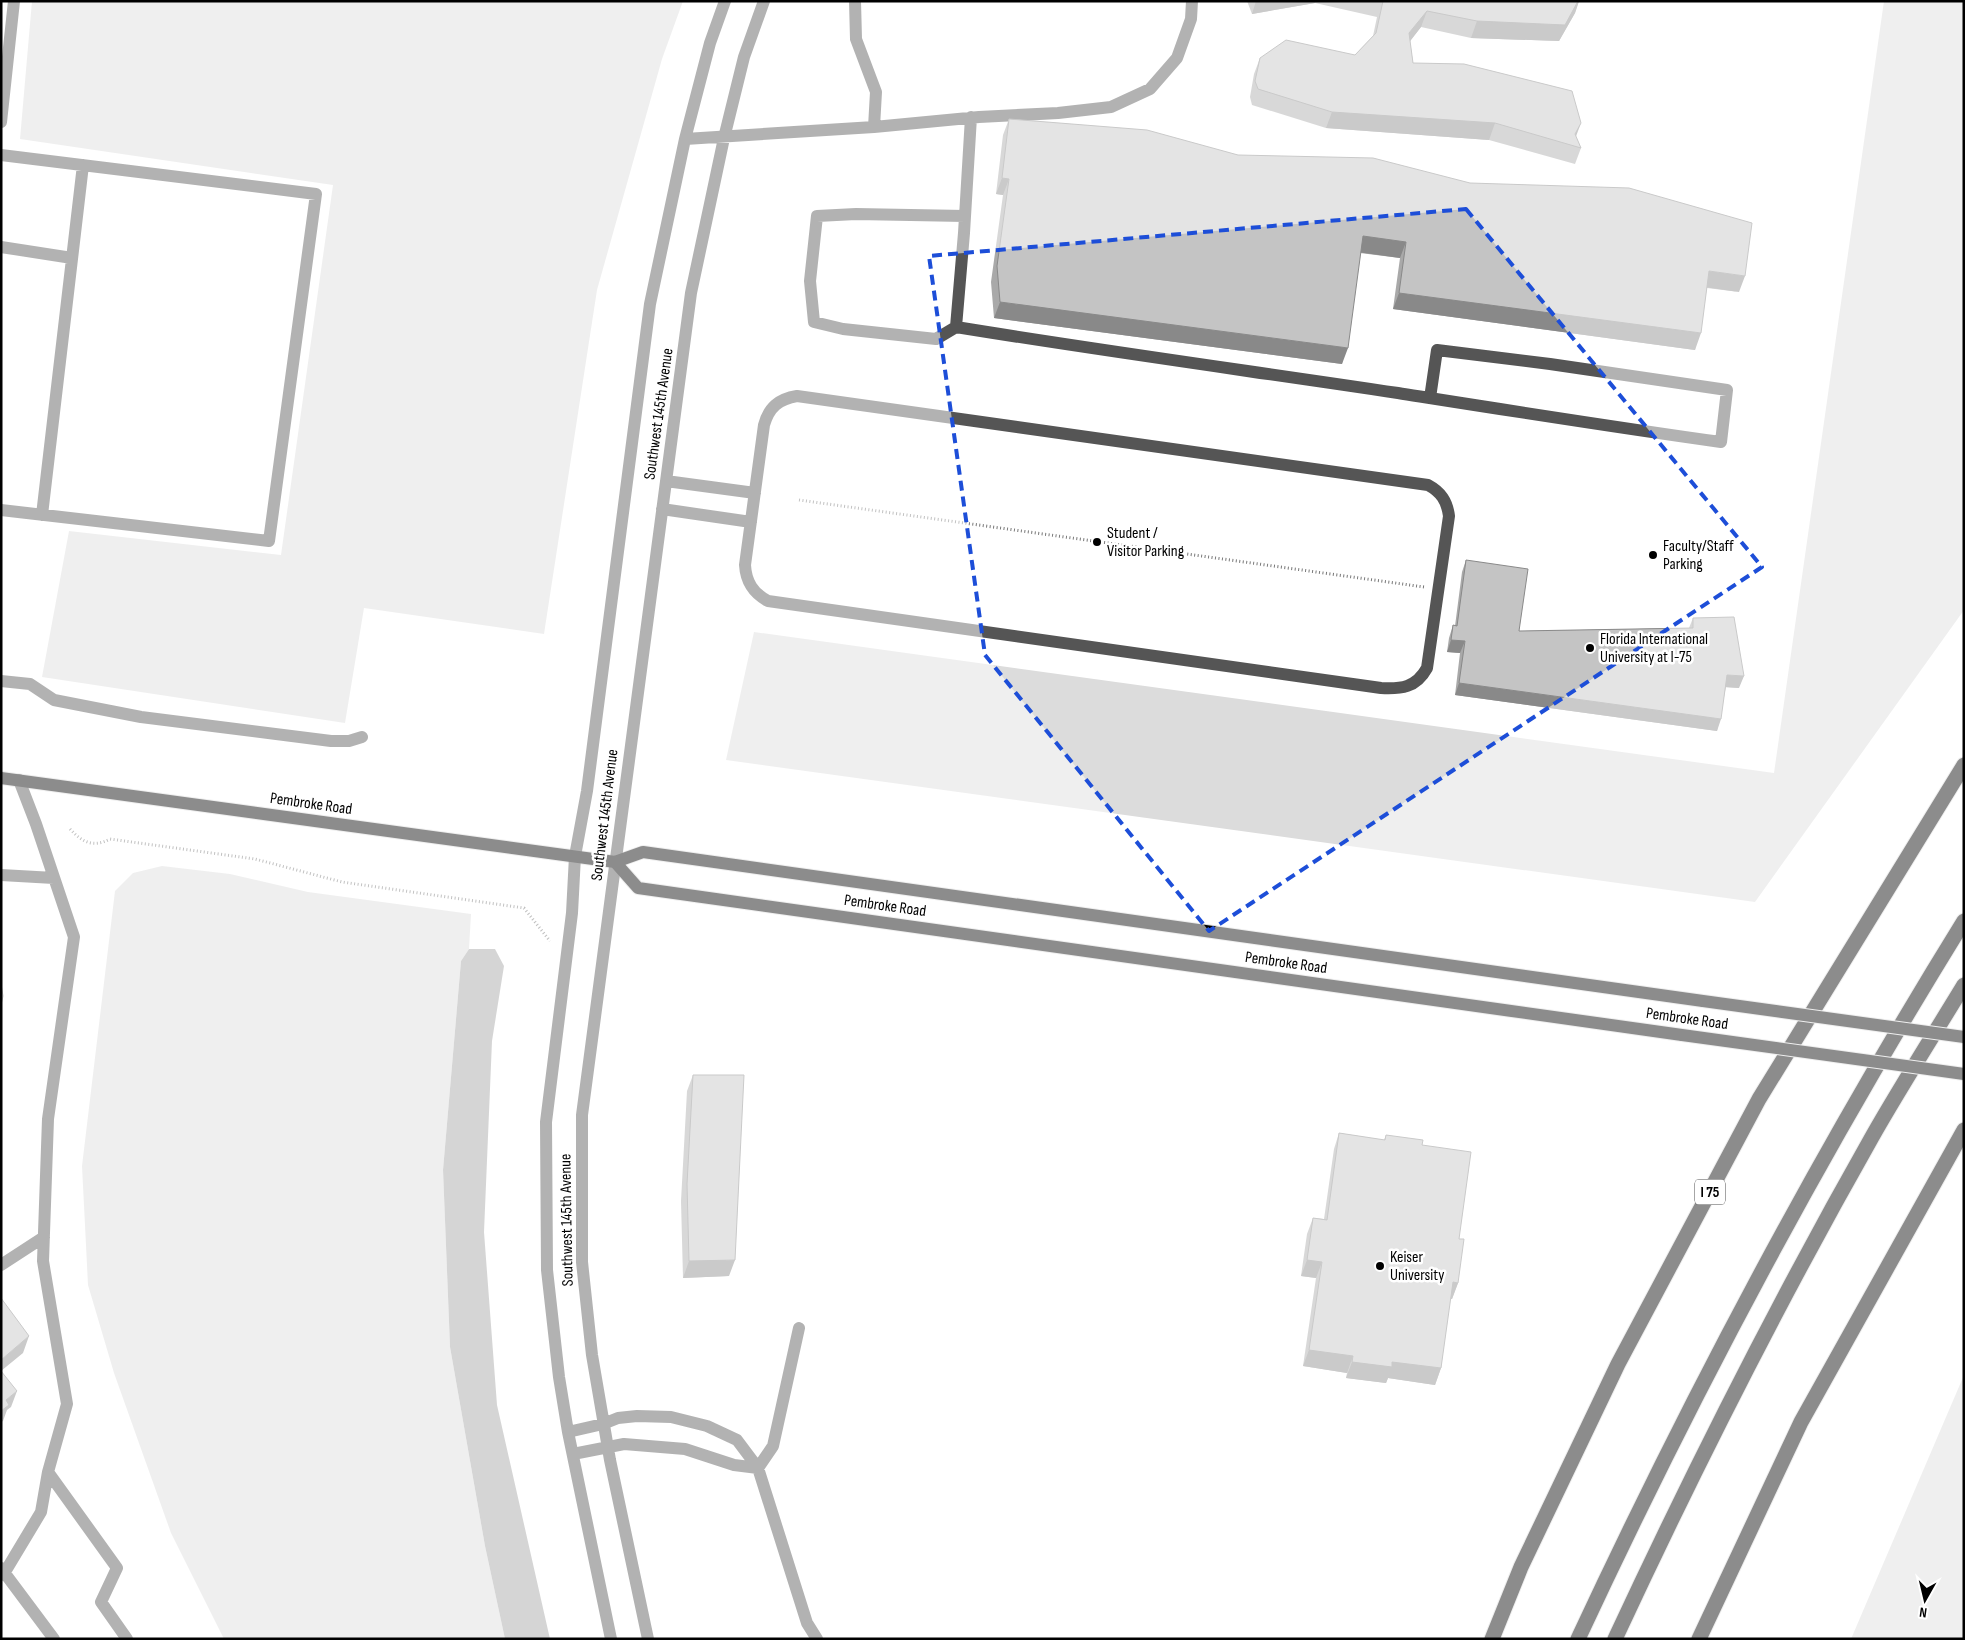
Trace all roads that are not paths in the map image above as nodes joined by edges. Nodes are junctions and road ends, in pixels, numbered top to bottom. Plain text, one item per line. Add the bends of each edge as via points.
1 (14, 1) edge
2 (725, 1) edge
3 (764, 1) edge
4 (855, 1) edge
5 (1192, 1) edge
6 (971, 118) junction
7 (1, 122) edge
8 (874, 127) junction
9 (724, 138) junction
10 (684, 139) junction
11 (1, 154) edge
12 (83, 165) junction
13 (965, 216) junction
14 (1, 247) edge
15 (72, 258) junction
16 (956, 327) junction
17 (1430, 398) junction
18 (666, 481) junction
19 (755, 493) junction
20 (662, 509) junction
21 (1, 510) edge
22 (42, 515) junction
23 (751, 522) junction
24 (1, 681) edge
25 (362, 737) dead end
26 (1964, 765) edge
27 (1, 778) edge
28 (19, 780) junction
29 (575, 856) junction
30 (616, 862) junction
31 (1, 875) edge
32 (54, 878) junction
33 (1964, 920) edge
34 (1964, 985) edge
35 (1964, 1037) edge
36 (1964, 1074) edge
37 (1964, 1130) edge
38 (44, 1237) junction
39 (1, 1265) edge
40 (799, 1328) dead end
41 (603, 1424) junction
42 (568, 1432) junction
43 (607, 1446) junction
44 (573, 1454) junction
45 (758, 1468) junction
46 (48, 1472) junction
47 (3, 1572) edge
48 (54, 1639) edge
49 (127, 1639) edge
50 (611, 1639) edge
51 (648, 1639) edge
52 (817, 1639) edge
53 (1492, 1639) edge
54 (1578, 1639) edge
55 (1615, 1639) edge
56 (1699, 1639) edge

1 - 7 street
2 - 10 street, Southwest 145th Avenue
3 - 9 street, Southwest 145th Avenue via 744,57
4 - 8 street via 856,40 876,92
5 - 6 street via 1190,19 1177,58 1150,89 1111,106
6 - 8 street
6 - 13 street
8 - 9 street
9 - 10 street
9 - 18 street, Southwest 145th Avenue via 691,293
10 - 29 street, Southwest 145th Avenue via 650,304 586,797
11 - 12 street
12 - 15 street
12 - 22 street via 316,194 269,541
13 - 16 street
13 - 16 street via 818,216 810,281 814,322 843,329 936,339
14 - 15 street
15 - 22 street
16 - 17 street
17 - 17 street via 1721,442 1727,390 1437,350
18 - 19 street
18 - 20 street, Southwest 145th Avenue
19 - 23 street
19 - 23 street via 766,417 778,402 797,396 1428,484 1443,496 1449,516 1429,659 1423,675 1408,687 1394,688 768,601 755,592 746,577
20 - 23 street
20 - 30 street, Southwest 145th Avenue
21 - 22 street
24 - 25 street via 30,684 54,700 141,717 331,741 349,742
26 - 53 highway, I 75 via 1755,1107 1618,1364 1521,1567
27 - 28 main road, Pembroke Road
28 - 29 main road, Pembroke Road
28 - 32 street
29 - 30 main road, Pembroke Road
29 - 42 street, Southwest 145th Avenue via 572,913 546,1122 547,1270
30 - 35 main road, Pembroke Road, bridge via 643,852
30 - 36 main road, Pembroke Road, bridge via 638,888
30 - 41 street, Southwest 145th Avenue via 582,1115 582,1262
31 - 32 street
32 - 38 street via 74,937 48,1119
33 - 54 highway via 1842,1124 1760,1272 1623,1542
34 - 55 highway via 1872,1137 1791,1287 1713,1434
37 - 56 highway via 1801,1422
38 - 39 street
38 - 46 street via 43,1261 67,1404
40 - 45 street via 773,1446
41 - 42 street
41 - 43 street, Southwest 145th Avenue
41 - 45 street via 637,1416 671,1417 707,1426 737,1440
42 - 44 street, Southwest 145th Avenue
43 - 44 street
43 - 45 street via 624,1444 685,1449 734,1465
43 - 51 street, Southwest 145th Avenue
44 - 50 street, Southwest 145th Avenue
45 - 52 street via 807,1623
46 - 47 street via 40,1512
46 - 49 street via 117,1568 101,1602
47 - 48 street

